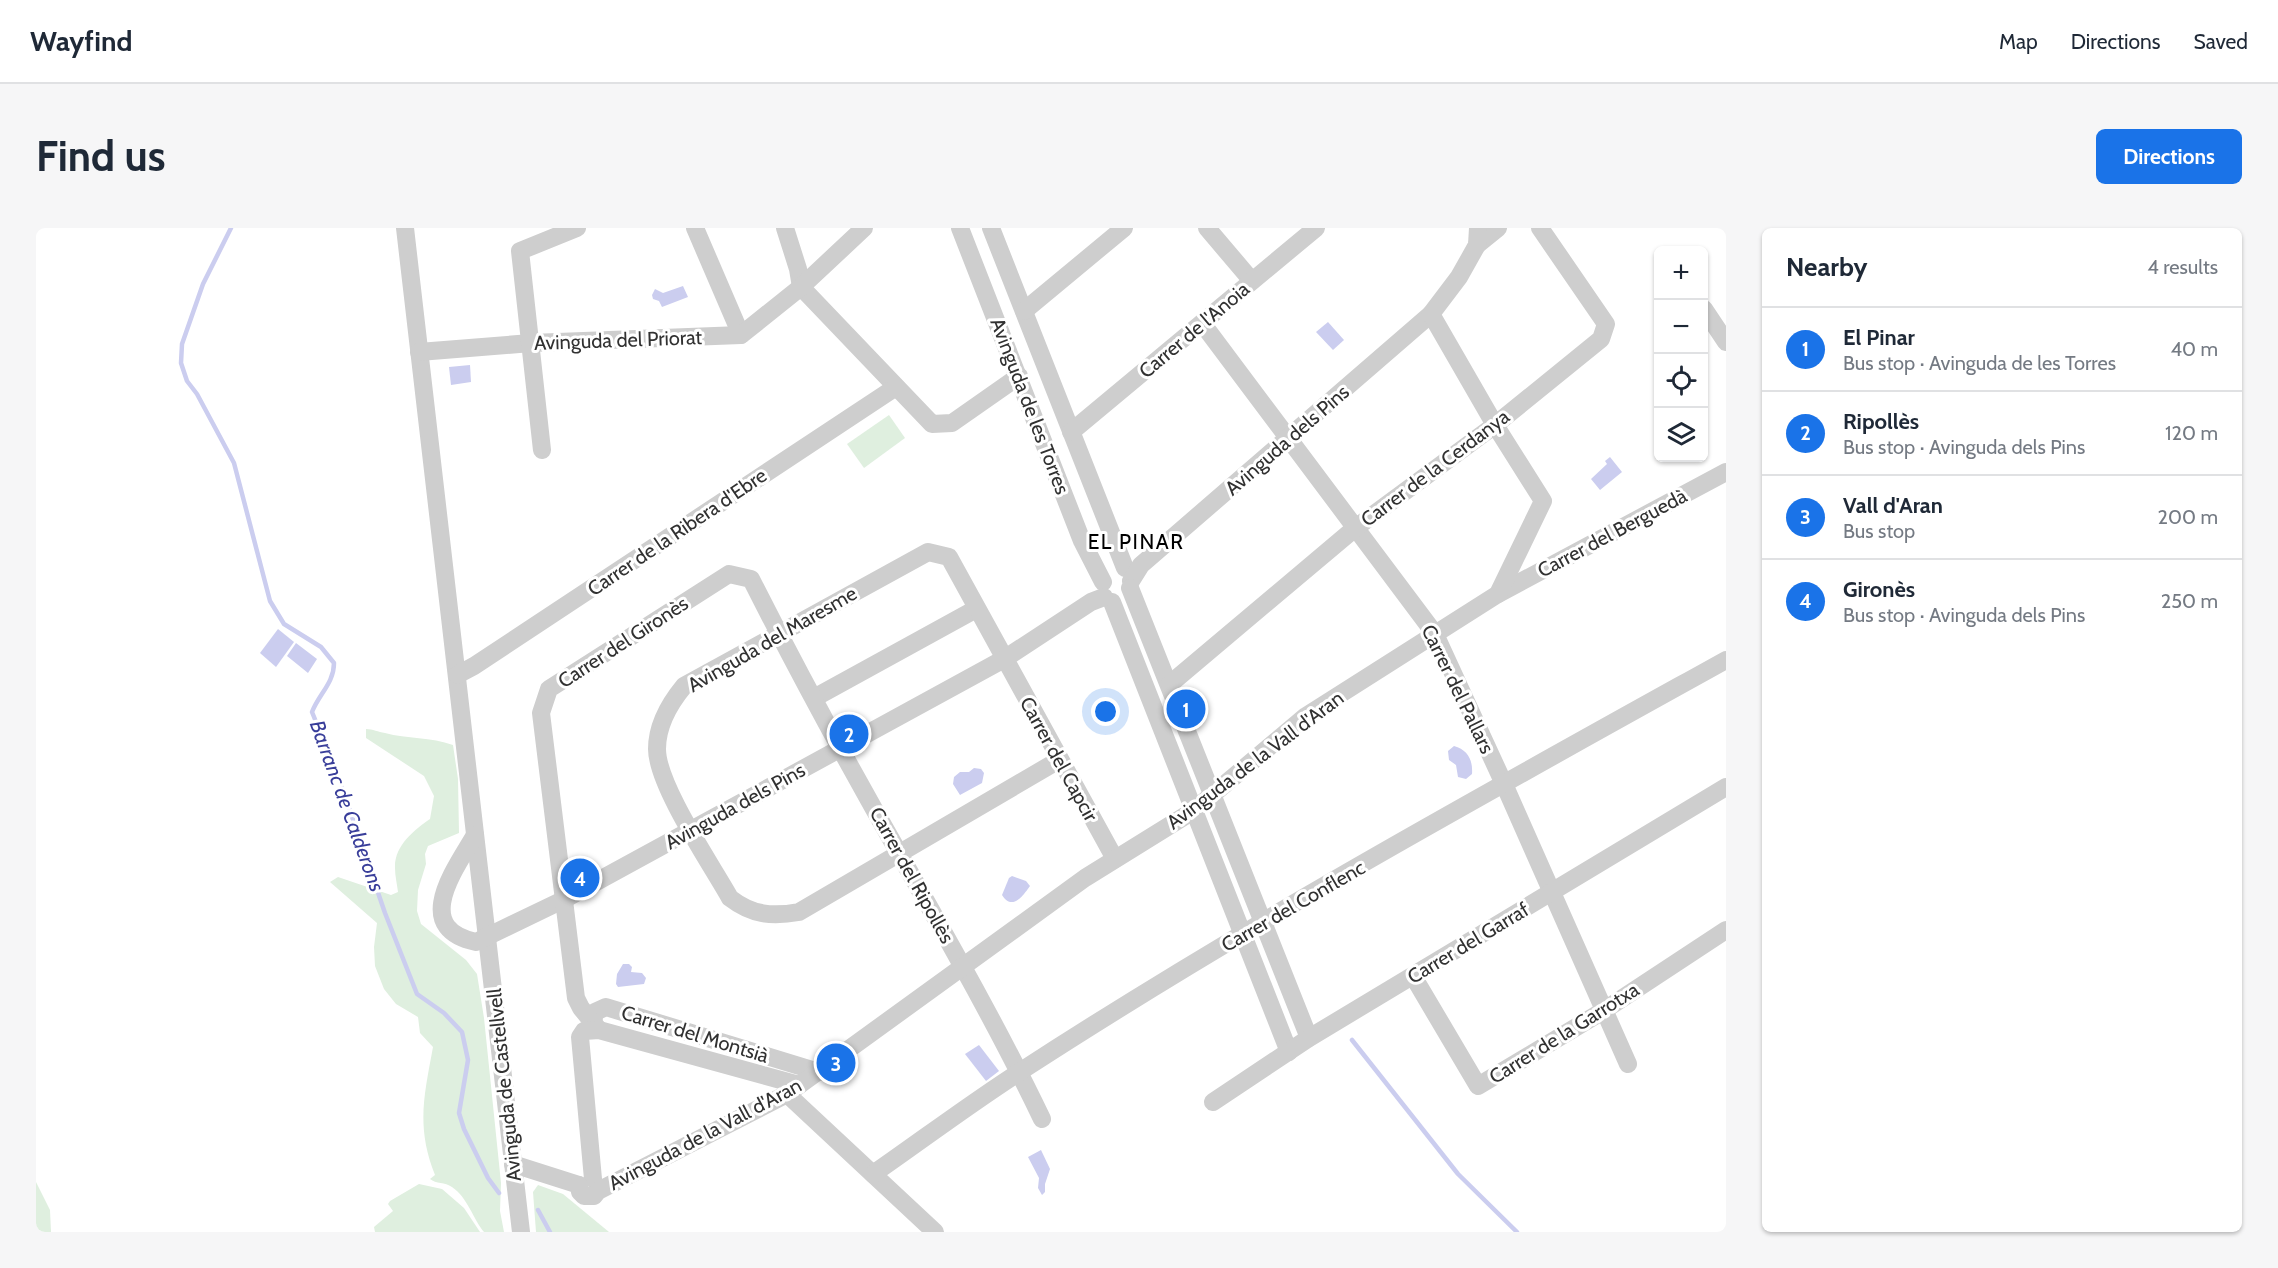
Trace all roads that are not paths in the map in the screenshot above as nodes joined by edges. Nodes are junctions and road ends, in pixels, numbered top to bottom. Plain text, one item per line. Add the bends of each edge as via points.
1 (405, 228) edge
2 (577, 228) edge
3 (695, 228) edge
4 (785, 228) edge
5 (864, 228) edge
6 (960, 228) edge
7 (991, 228) edge
8 (1124, 228) edge
9 (1207, 228) edge
10 (1316, 228) edge
11 (1498, 228) edge
12 (1540, 228) edge
13 (1477, 237) edge
14 (1252, 281) junction
15 (801, 287) junction
16 (1024, 311) junction
17 (1431, 314) junction
18 (1708, 315) edge
19 (1202, 323) junction
20 (741, 335) junction
21 (1726, 342) edge
22 (531, 343) junction
23 (419, 352) junction
24 (1019, 376) junction
25 (896, 387) junction
26 (1495, 425) junction
27 (1071, 432) junction
28 (1288, 439) junction
29 (542, 450) dead end
30 (1726, 472) edge
31 (1354, 529) junction
32 (1130, 574) junction
33 (1106, 593) junction
34 (1498, 594) junction
35 (976, 609) junction
36 (778, 633) junction
37 (1435, 634) junction
38 (1004, 659) junction
39 (1726, 660) edge
40 (457, 675) junction
41 (1170, 684) junction
42 (814, 698) junction
43 (841, 748) junction
44 (1059, 760) junction
45 (1504, 784) junction
46 (1726, 787) edge
47 (1213, 794) junction
48 (1193, 811) junction
49 (691, 829) junction
50 (475, 835) junction
51 (899, 853) junction
52 (1115, 859) junction
53 (1552, 892) junction
54 (563, 900) junction
55 (1263, 922) junction
56 (1726, 930) edge
57 (1242, 934) junction
58 (488, 938) junction
59 (963, 966) junction
60 (1413, 976) junction
61 (1603, 1011) junction
62 (596, 1027) junction
63 (1309, 1038) junction
64 (1289, 1052) junction
65 (1628, 1064) dead end
66 (819, 1072) junction
67 (1020, 1072) junction
68 (793, 1090) junction
69 (1213, 1102) dead end
70 (1042, 1119) dead end
71 (513, 1164) junction
72 (873, 1174) junction
73 (590, 1185) junction
74 (521, 1232) edge
75 (935, 1232) edge

1 - 23 street, Avinguda de Castellvell
2 - 22 street via 520,251
3 - 20 street
4 - 15 street
5 - 15 street
6 - 24 street, Avinguda de les Torres
7 - 16 street, Avinguda de les Torres
8 - 16 street
9 - 14 street
10 - 14 street, Carrer de l'Anoia
11 - 13 street
12 - 26 street, Carrer de la Cerdanya via 1606,324 1601,339
13 - 17 street via 1459,277
14 - 19 street, Carrer de l'Anoia
15 - 20 street
15 - 25 street
16 - 27 street, Avinguda de les Torres
17 - 26 street
17 - 28 street, Avinguda dels Pins
18 - 21 street
19 - 27 street, Carrer de l'Anoia
19 - 28 street, Carrer del Pallars
20 - 22 street, Avinguda del Priorat
22 - 23 street, Avinguda del Priorat
22 - 29 street
23 - 40 street, Avinguda de Castellvell
24 - 25 street via 952,423 932,424
24 - 33 street, Avinguda de les Torres
25 - 40 street, Carrer de la Ribera d'Ebre
26 - 31 street, Carrer de la Cerdanya
26 - 34 street via 1543,501
27 - 32 street, Avinguda de les Torres
28 - 31 street, Carrer del Pallars
28 - 32 street, Avinguda dels Pins
30 - 34 street, Carrer del Berguedà
31 - 37 street, Carrer del Pallars
31 - 41 street, Carrer de la Cerdanya
32 - 33 street via 1123,599
32 - 33 street via 1114,567 1109,571
32 - 41 street, Avinguda de les Torres
33 - 38 street, Avinguda dels Pins
33 - 48 street, Avinguda de les Torres
34 - 37 street, Avinguda de la Vall d'Aran
35 - 36 street, Avinguda del Maresme via 949,557 928,552
35 - 38 street, Avinguda del Maresme
35 - 42 street
36 - 42 street, Carrer del Ripollès
36 - 49 street, Avinguda del Maresme via 684,686 665,715 658,737 660,767
36 - 54 street, Carrer del Gironès via 751,579 729,574 549,689 541,713
37 - 45 street, Carrer del Pallars
37 - 47 street, Avinguda de la Vall d'Aran via 1306,716
38 - 43 street, Avinguda dels Pins
38 - 44 street, Carrer del Capcir
39 - 45 street, Carrer del Conflenc
40 - 50 street, Avinguda de Castellvell
41 - 47 street, Avinguda de les Torres
42 - 43 street, Carrer del Ripollès
43 - 49 street, Avinguda dels Pins
43 - 51 street, Carrer del Ripollès
44 - 51 street, Avinguda del Maresme
44 - 52 street, Carrer del Capcir
45 - 53 street, Carrer del Pallars
45 - 55 street, Carrer del Conflenc
46 - 53 street, Carrer del Garraf
47 - 48 street, Avinguda de la Vall d'Aran
47 - 55 street, Avinguda de les Torres
48 - 52 street, Avinguda de la Vall d'Aran
48 - 57 street, Avinguda de les Torres
49 - 51 street, Avinguda del Maresme via 730,898 760,914 799,912
49 - 54 street, Avinguda dels Pins
50 - 58 street, Avinguda de Castellvell
50 - 58 street via 450,877 440,904 443,917 455,934 476,942
51 - 59 street, Carrer del Ripollès
52 - 59 street, Avinguda de la Vall d'Aran
53 - 60 street, Carrer del Garraf
53 - 61 street, Carrer del Pallars
54 - 58 street, Avinguda dels Pins
54 - 62 street, Carrer del Gironès via 576,998
55 - 57 street, Carrer del Conflenc
55 - 63 street, Avinguda de les Torres
56 - 61 street, Carrer de la Garrotxa
57 - 64 street, Avinguda de les Torres
57 - 67 street, Carrer del Conflenc
58 - 71 street, Avinguda de Castellvell
59 - 66 street, Avinguda de la Vall d'Aran
59 - 67 street, Carrer del Ripollès
60 - 61 street, Carrer de la Garrotxa via 1478,1086
60 - 63 street, Carrer del Garraf
61 - 65 street, Carrer del Pallars
62 - 66 street, Carrer del Montsià via 595,1012 606,1008
62 - 68 street, Carrer del Montsià
62 - 73 street via 580,1036
63 - 64 street, Carrer del Garraf
64 - 69 street, Carrer del Garraf
66 - 68 street, Avinguda de la Vall d'Aran
67 - 70 street, Carrer del Ripollès
67 - 72 street, Carrer del Conflenc
68 - 72 street, Carrer del Montsià
68 - 73 street, Avinguda de la Vall d'Aran
71 - 73 street
71 - 74 street, Avinguda de Castellvell
72 - 75 street, Carrer del Montsià

